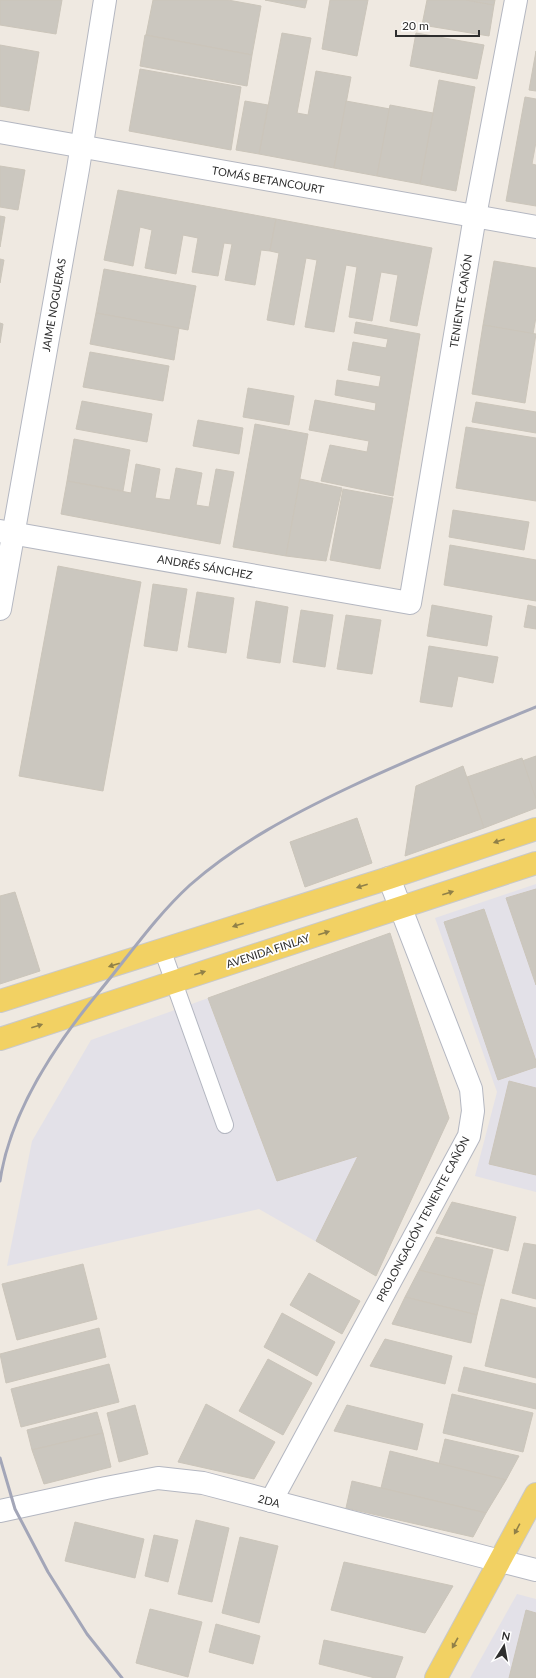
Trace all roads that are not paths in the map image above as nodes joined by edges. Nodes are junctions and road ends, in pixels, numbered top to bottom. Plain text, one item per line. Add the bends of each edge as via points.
1 (106, 0) edge
2 (516, 0) edge
3 (0, 132) edge
4 (81, 146) junction
5 (475, 216) junction
6 (536, 227) edge
7 (7, 532) edge
8 (410, 603) joint
9 (0, 609) edge
10 (536, 829) edge
11 (536, 863) edge
12 (389, 878) junction
13 (401, 908) junction
14 (162, 949) junction
15 (175, 981) junction
16 (0, 1001) edge
17 (0, 1039) edge
18 (225, 1125) dead end
19 (536, 1494) edge
20 (271, 1501) junction
21 (0, 1512) edge
22 (500, 1560) junction
23 (536, 1570) edge
24 (436, 1678) edge

1 - 4 street, JAIME NOGUERAS
2 - 5 street, TENIENTE CAÑÓN
3 - 4 street, TOMÁS BETANCOURT
4 - 5 street, TOMÁS BETANCOURT
4 - 7 street, JAIME NOGUERAS
5 - 6 street, TOMÁS BETANCOURT
5 - 8 street, TENIENTE CAÑÓN
7 - 8 street, ANDRÉS SÁNCHEZ
7 - 9 street, JAIME NOGUERAS
10 -> 12 main road
13 -> 11 main road, AVENIDA FINLAY
12 - 13 street, PROLONGACIÓN TENIENTE CAÑÓN
12 -> 14 main road
15 -> 13 main road, AVENIDA FINLAY
13 - 20 street, PROLONGACIÓN TENIENTE CAÑÓN via 471,1089 473,1111 469,1136
14 - 15 lane
14 -> 16 main road
17 -> 15 main road, AVENIDA FINLAY
15 - 18 lane
19 -> 22 main road
20 - 21 street, 2DA via 203,1483 158,1478
20 - 22 street, 2DA
22 - 23 street, 2DA
22 -> 24 main road

